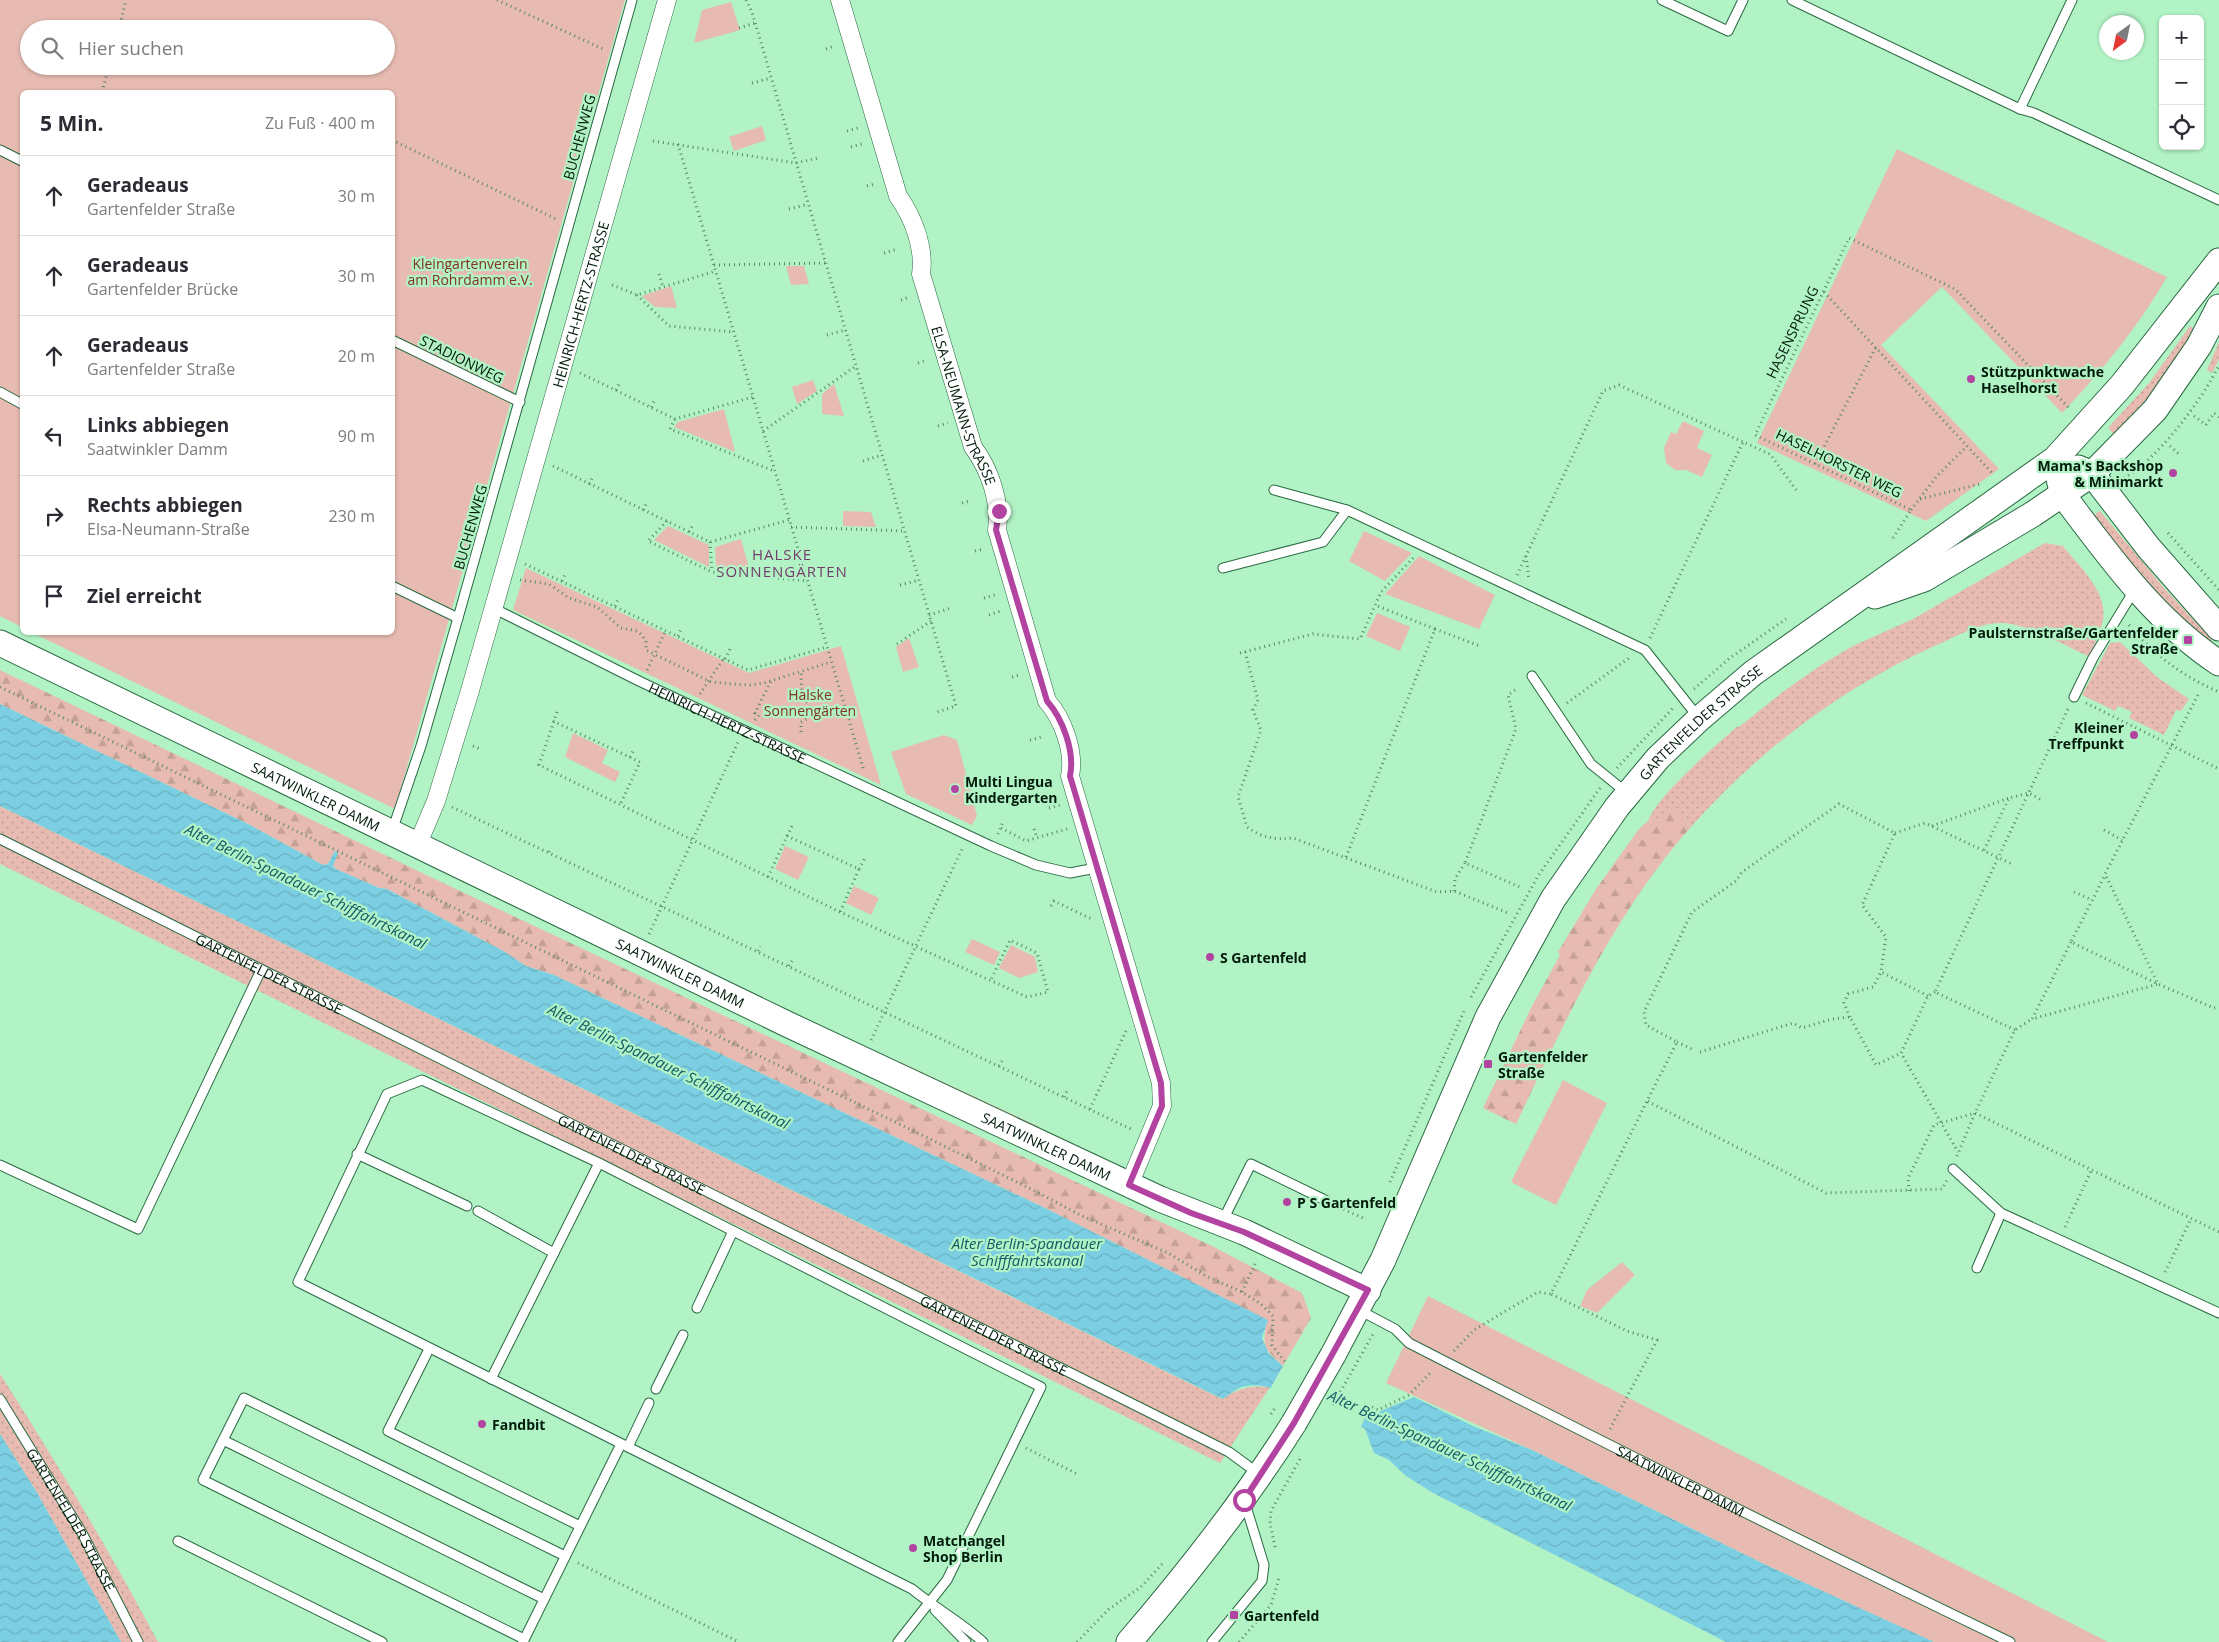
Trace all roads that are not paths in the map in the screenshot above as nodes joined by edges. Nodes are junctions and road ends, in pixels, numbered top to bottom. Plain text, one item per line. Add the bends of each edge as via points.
1 (632, 0) edge
2 (667, 0) edge
3 (840, 0) edge
4 (1662, 0) edge
5 (1743, 0) edge
6 (1792, 0) edge
7 (2072, 0) edge
8 (2020, 109) junction
9 (0, 150) edge
10 (20, 160) edge
11 (2219, 200) edge
12 (2219, 261) edge
13 (2219, 307) edge
14 (395, 341) edge
15 (0, 392) edge
16 (520, 402) junction
17 (20, 403) edge
18 (2055, 459) junction
19 (2092, 474) junction
20 (1274, 490) dead end
21 (2063, 495) junction
22 (1347, 510) junction
23 (1223, 568) dead end
24 (2137, 586) junction
25 (395, 587) edge
26 (1856, 602) junction
27 (493, 608) junction
28 (458, 618) junction
29 (2219, 628) edge
30 (0, 643) edge
31 (2219, 662) edge
32 (1532, 676) dead end
33 (2074, 697) road end
34 (1699, 719) junction
35 (1628, 794) junction
36 (390, 833) junction
37 (0, 839) edge
38 (417, 846) junction
39 (1096, 868) junction
40 (261, 970) junction
41 (357, 1154) junction
42 (599, 1163) junction
43 (0, 1165) edge
44 (1953, 1169) road end
45 (1129, 1185) junction
46 (1327, 1201) road end
47 (466, 1206) dead end
48 (478, 1211) dead end
49 (2001, 1213) junction
50 (1222, 1223) junction
51 (733, 1231) junction
52 (554, 1253) junction
53 (1977, 1268) dead end
54 (1363, 1300) junction
55 (696, 1308) dead end
56 (2219, 1313) edge
57 (683, 1335) dead end
58 (429, 1349) junction
59 (491, 1379) junction
60 (656, 1389) dead end
61 (0, 1399) edge
62 (649, 1403) dead end
63 (223, 1440) junction
64 (624, 1445) junction
65 (1261, 1475) junction
66 (1244, 1500) junction
67 (580, 1526) junction
68 (178, 1541) dead end
69 (565, 1556) junction
70 (544, 1599) junction
71 (928, 1603) junction
72 (523, 1640) edge
73 (138, 1642) edge
74 (382, 1642) edge
75 (898, 1642) edge
76 (966, 1642) edge
77 (983, 1642) edge
78 (1129, 1642) edge
79 (1212, 1642) edge
80 (2010, 1642) edge

1 - 16 lane, BUCHENWEG
2 - 27 street, HEINRICH-HERTZ-STRASSE
3 - 39 street, ELSA-NEUMANN-STRASSE via 898,196 908,210 923,258 921,274 973,447 984,462 999,511 996,530 1047,701 1058,713 1073,763 1070,776
4 - 5 lane via 1728,31
6 - 8 lane
7 - 8 lane
8 - 11 lane
9 - 10 lane
12 - 18 main road, GARTENFELDER STRASSE via 2122,385
13 - 19 main road, GARTENFELDER STRASSE via 2199,346 2154,410
14 - 16 lane, STADIONWEG
15 - 17 lane
16 - 28 lane, BUCHENWEG
18 - 19 main road
18 - 21 main road
18 - 26 main road, GARTENFELDER STRASSE
19 - 21 main road, GARTENFELDER STRASSE
19 - 29 main road via 2148,547
20 - 22 lane
21 - 24 main road
21 - 26 main road, GARTENFELDER STRASSE via 1924,579
22 - 23 lane via 1323,542
22 - 34 lane via 1643,650
24 - 31 main road via 2156,611
24 - 33 lane via 2093,658
25 - 28 lane
26 - 34 main road, GARTENFELDER STRASSE via 1804,635
27 - 38 street, HEINRICH-HERTZ-STRASSE via 436,801
27 - 39 lane, HEINRICH-HERTZ-STRASSE via 641,682 966,835 1036,865 1070,873
28 - 36 lane, BUCHENWEG via 417,758
30 - 36 main road, SAATWINKLER DAMM
32 - 35 lane via 1592,764
34 - 35 main road, GARTENFELDER STRASSE via 1658,758
35 - 54 main road, GARTENFELDER STRASSE via 1584,851 1552,900 1492,1008 1396,1233
36 - 38 main road, SAATWINKLER DAMM
37 - 40 lane, GARTENFELDER STRASSE
38 - 45 main road, SAATWINKLER DAMM
39 - 45 street, ELSA-NEUMANN-STRASSE via 1161,1083 1162,1106
40 - 43 lane via 138,1229
40 - 65 lane, GARTENFELDER STRASSE via 1234,1455
41 - 42 lane via 387,1094 422,1080
41 - 47 lane
41 - 58 lane via 298,1282
42 - 51 lane
42 - 52 lane
44 - 49 lane
45 - 50 main road, SAATWINKLER DAMM
46 - 50 lane via 1251,1164
48 - 52 lane
49 - 53 lane
49 - 56 lane
50 - 54 main road, SAATWINKLER DAMM
51 - 55 lane
51 - 71 lane via 1041,1387 947,1580
52 - 59 lane
54 - 65 main road, GARTENFELDER STRASSE, bridge
54 - 80 lane, SAATWINKLER DAMM via 1380,1321 1395,1329 1408,1343 1769,1526
57 - 60 lane
58 - 59 lane
58 - 67 lane via 388,1431
59 - 64 lane
61 - 73 lane, GARTENFELDER STRASSE via 82,1533
62 - 64 lane
63 - 69 lane via 244,1398
63 - 70 lane
63 - 72 lane via 203,1480
64 - 67 lane
64 - 71 lane via 912,1589
65 - 66 main road
66 - 78 main road
66 - 79 lane via 1264,1565 1262,1581
67 - 69 lane
68 - 74 lane
69 - 70 lane
70 - 72 lane
71 - 75 lane
71 - 76 lane
71 - 77 lane via 965,1626

